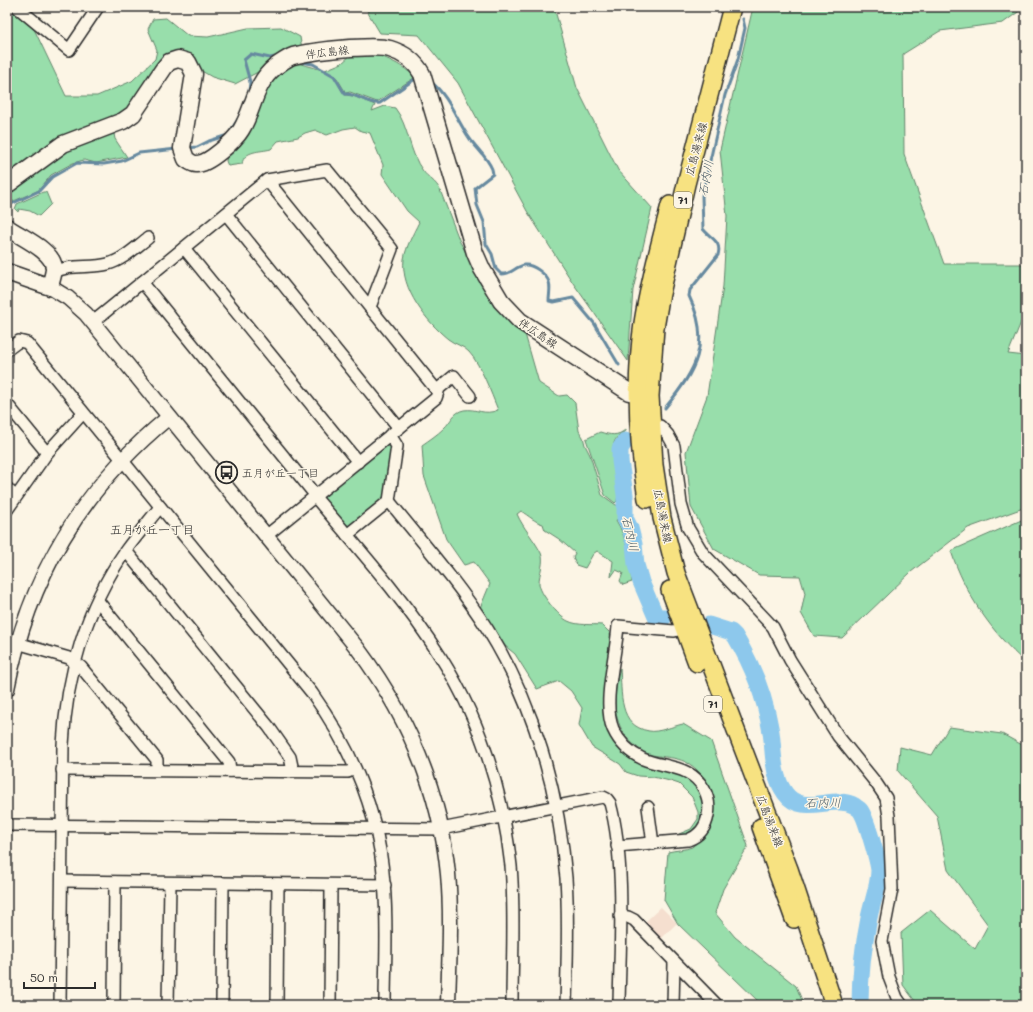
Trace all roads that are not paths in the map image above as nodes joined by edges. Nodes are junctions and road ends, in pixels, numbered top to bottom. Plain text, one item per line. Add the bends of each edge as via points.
1 (17, 7) edge
2 (98, 7) edge
3 (721, 7) edge
4 (732, 7) edge
5 (267, 180) junction
6 (7, 185) edge
7 (226, 214) junction
8 (7, 227) edge
9 (148, 238) dead end
10 (184, 248) junction
11 (7, 272) edge
12 (52, 280) junction
13 (142, 282) junction
14 (370, 307) junction
15 (93, 322) junction
16 (7, 350) edge
17 (437, 390) junction
18 (644, 395) junction
19 (470, 396) dead end
20 (7, 404) edge
21 (83, 413) junction
22 (169, 416) junction
23 (645, 426) junction
24 (395, 432) junction
25 (47, 453) junction
26 (122, 460) junction
27 (358, 462) junction
28 (7, 488) edge
29 (315, 496) junction
30 (15, 497) junction
31 (389, 501) junction
32 (160, 507) junction
33 (7, 510) edge
34 (347, 535) junction
35 (266, 536) junction
36 (126, 551) junction
37 (98, 601) junction
38 (683, 628) junction
39 (24, 645) dead end
40 (74, 660) junction
41 (7, 689) edge
42 (356, 769) junction
43 (62, 770) junction
44 (157, 770) junction
45 (230, 771) junction
46 (293, 771) junction
47 (556, 806) junction
48 (648, 807) dead end
49 (503, 816) junction
50 (7, 825) edge
51 (62, 826) junction
52 (376, 828) junction
53 (441, 829) junction
54 (653, 844) junction
55 (617, 846) junction
56 (62, 882) junction
57 (115, 882) junction
58 (170, 883) junction
59 (223, 883) junction
60 (278, 884) junction
61 (331, 885) junction
62 (385, 885) junction
63 (620, 916) junction
64 (674, 962) junction
65 (60, 1005) edge
66 (114, 1005) edge
67 (168, 1005) edge
68 (222, 1005) edge
69 (277, 1005) edge
70 (330, 1005) edge
71 (385, 1005) edge
72 (448, 1005) edge
73 (512, 1005) edge
74 (566, 1005) edge
75 (619, 1005) edge
76 (673, 1005) edge
77 (717, 1005) edge
78 (822, 1005) edge
79 (834, 1005) edge
80 (902, 1005) edge

1 - 2 street via 69,50
3 - 18 main road, 広島湯来線 / 71 via 655,265 643,324
4 - 18 main road, 広島湯来線 / 71 via 686,184 660,298
5 - 7 street
5 - 14 street
5 - 14 street via 327,170 366,216 392,249
6 - 18 main road, 伴広島線 via 63,144 124,121 133,114 168,62 178,59 188,62 194,74 182,149 189,162 201,164 212,158 234,138 242,128 260,84 271,70 288,58 366,47 385,48 401,54 416,65 425,81 475,253 501,301 529,328 629,392
7 - 10 street
7 - 24 street
8 - 12 main road via 48,255 53,263
9 - 12 street via 108,264 66,268
10 - 13 street
10 - 27 street
11 - 12 main road
12 - 15 street
13 - 15 street
13 - 29 street
14 - 17 street
15 - 22 street
16 - 21 street via 19,341 27,343
17 - 19 street via 454,376
17 - 24 street via 436,398
18 - 23 main road, 広島湯来線 / 71
20 - 25 street
21 - 25 street
21 - 26 street
22 - 26 street
22 - 35 street
23 - 38 main road, 広島湯来線 / 71 via 642,464 652,525 666,579
23 - 79 main road, 広島湯来線 / 71 via 662,518 676,573 789,869
23 - 80 street via 660,426 674,446 681,504 688,528 703,553 773,627 838,736 886,798 892,889 882,941 889,977
24 - 27 street
24 - 31 street via 396,446
25 - 30 street
26 - 32 street
26 - 41 street via 82,508 49,562 23,624
27 - 29 street
28 - 30 street
29 - 34 street
29 - 35 street
30 - 33 street
31 - 34 street
31 - 47 street via 457,584 501,652 538,737
32 - 36 street
32 - 42 street via 312,693 337,732
34 - 49 street via 417,621 441,656 475,722 496,781
35 - 53 street via 358,649 386,690 418,751
36 - 37 street
36 - 46 street via 269,727 290,757
37 - 40 street
37 - 45 street via 229,762
38 - 54 street via 674,631 618,626 608,707 614,730 623,744 637,755 679,768 695,777 708,798 706,824 698,834 688,840
38 - 78 main road, 広島湯来線 / 71 via 787,899
39 - 40 street
40 - 43 street via 65,710
40 - 44 street via 157,760
42 - 46 street via 348,772
42 - 52 street
43 - 44 street
43 - 51 street
44 - 45 street
45 - 46 street
47 - 49 street
47 - 55 street via 598,798 607,799 611,807
47 - 74 street via 566,879
48 - 54 street
49 - 53 street
49 - 73 street via 512,887
50 - 51 street
51 - 52 street
51 - 56 street
52 - 53 street
52 - 62 street
53 - 72 street via 449,895
54 - 55 street
55 - 63 street
56 - 57 street
56 - 65 street
57 - 58 street
57 - 66 street
58 - 59 street
58 - 67 street
59 - 60 street
59 - 68 street
60 - 61 street
60 - 69 street
61 - 62 street
61 - 70 street
62 - 71 street
63 - 64 street via 634,920
63 - 75 street
64 - 76 street
64 - 77 street

